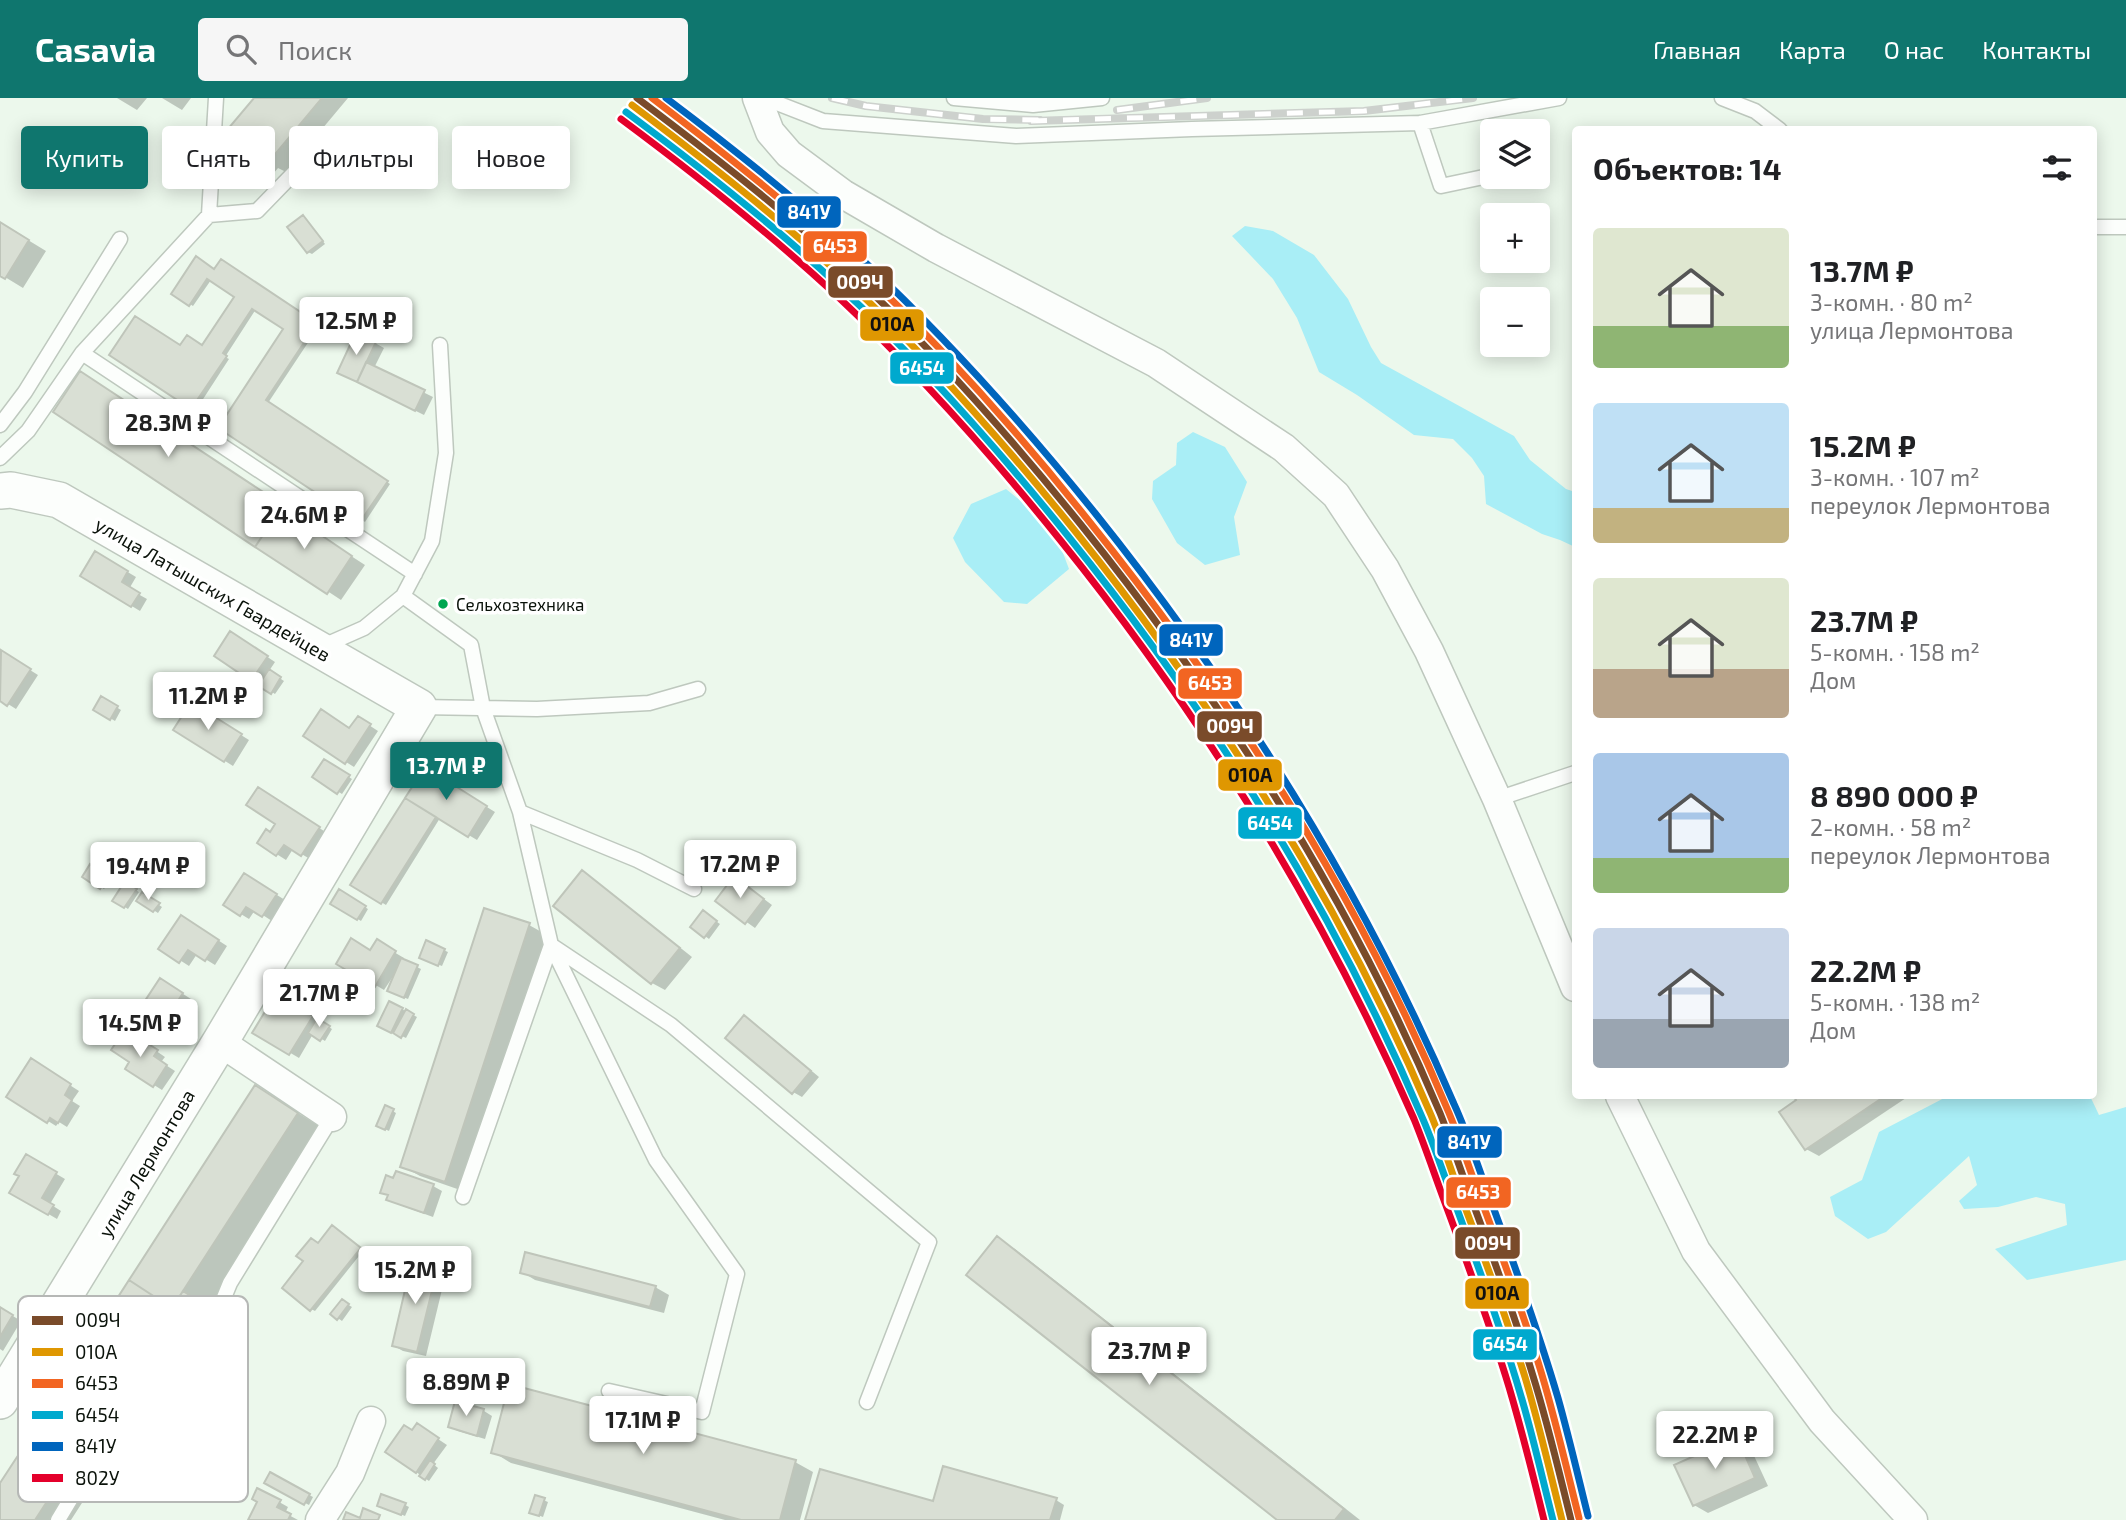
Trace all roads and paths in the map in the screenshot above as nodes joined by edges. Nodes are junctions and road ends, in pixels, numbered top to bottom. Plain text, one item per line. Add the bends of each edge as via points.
1 (216, 98) edge
2 (757, 98) edge
3 (764, 98) edge
4 (954, 98) edge
5 (1102, 98) edge
6 (1559, 98) edge
7 (1722, 98) edge
8 (1420, 123) junction
9 (1775, 126) edge
10 (289, 178) edge
11 (1480, 178) edge
12 (209, 215) junction
13 (2097, 226) edge
14 (2126, 227) edge
15 (120, 239) dead end
16 (440, 345) dead end
17 (82, 353) junction
18 (0, 425) edge
19 (0, 458) edge
20 (0, 491) edge
21 (415, 574) junction
22 (403, 596) junction
23 (317, 649) junction
24 (698, 689) dead end
25 (419, 707) junction
26 (483, 708) junction
27 (1572, 774) edge
28 (1497, 799) junction
29 (520, 812) junction
30 (694, 890) dead end
31 (551, 945) junction
32 (1572, 980) edge
33 (220, 1042) junction
34 (1621, 1099) edge
35 (332, 1117) joint
36 (463, 1197) dead end
37 (65, 1296) edge
38 (225, 1296) edge
39 (18, 1372) edge
40 (609, 1391) dead end
41 (0, 1401) edge
42 (867, 1402) dead end
43 (371, 1421) dead end
44 (69, 1502) edge
45 (58, 1520) edge
46 (320, 1520) edge
47 (1913, 1520) edge

1 - 12 lane
2 - 28 street via 770,132 789,154 843,194 1156,363 1284,448 1336,495 1385,569 1429,651
3 - 8 lane via 823,121 1016,136
4 - 5 lane via 1033,105
6 - 8 lane
7 - 9 lane via 1755,111
8 - 11 lane via 1441,186
10 - 12 lane via 257,211
12 - 17 lane
13 - 14 lane
15 - 18 lane
16 - 21 lane via 446,453 432,541
17 - 19 lane via 28,431
17 - 21 lane
20 - 23 street, улица Латышских Гвардейцев via 59,500
21 - 22 lane
22 - 23 lane via 364,628
22 - 26 lane via 471,645
23 - 25 street, улица Латышских Гвардейцев
24 - 26 lane via 649,702
25 - 26 lane
25 - 33 street, улица Лермонтова
26 - 29 lane
27 - 28 lane
28 - 32 street
29 - 30 lane via 636,860
29 - 31 lane
31 - 36 lane
31 - 40 lane via 656,1160 737,1274 702,1412
31 - 42 lane via 671,1025 929,1242
33 - 35 street
33 - 37 street, улица Лермонтова
34 - 47 street via 1696,1251 1822,1421
35 - 38 lane
39 - 41 street, улица Лермонтова
43 - 46 street via 350,1473
44 - 45 lane

